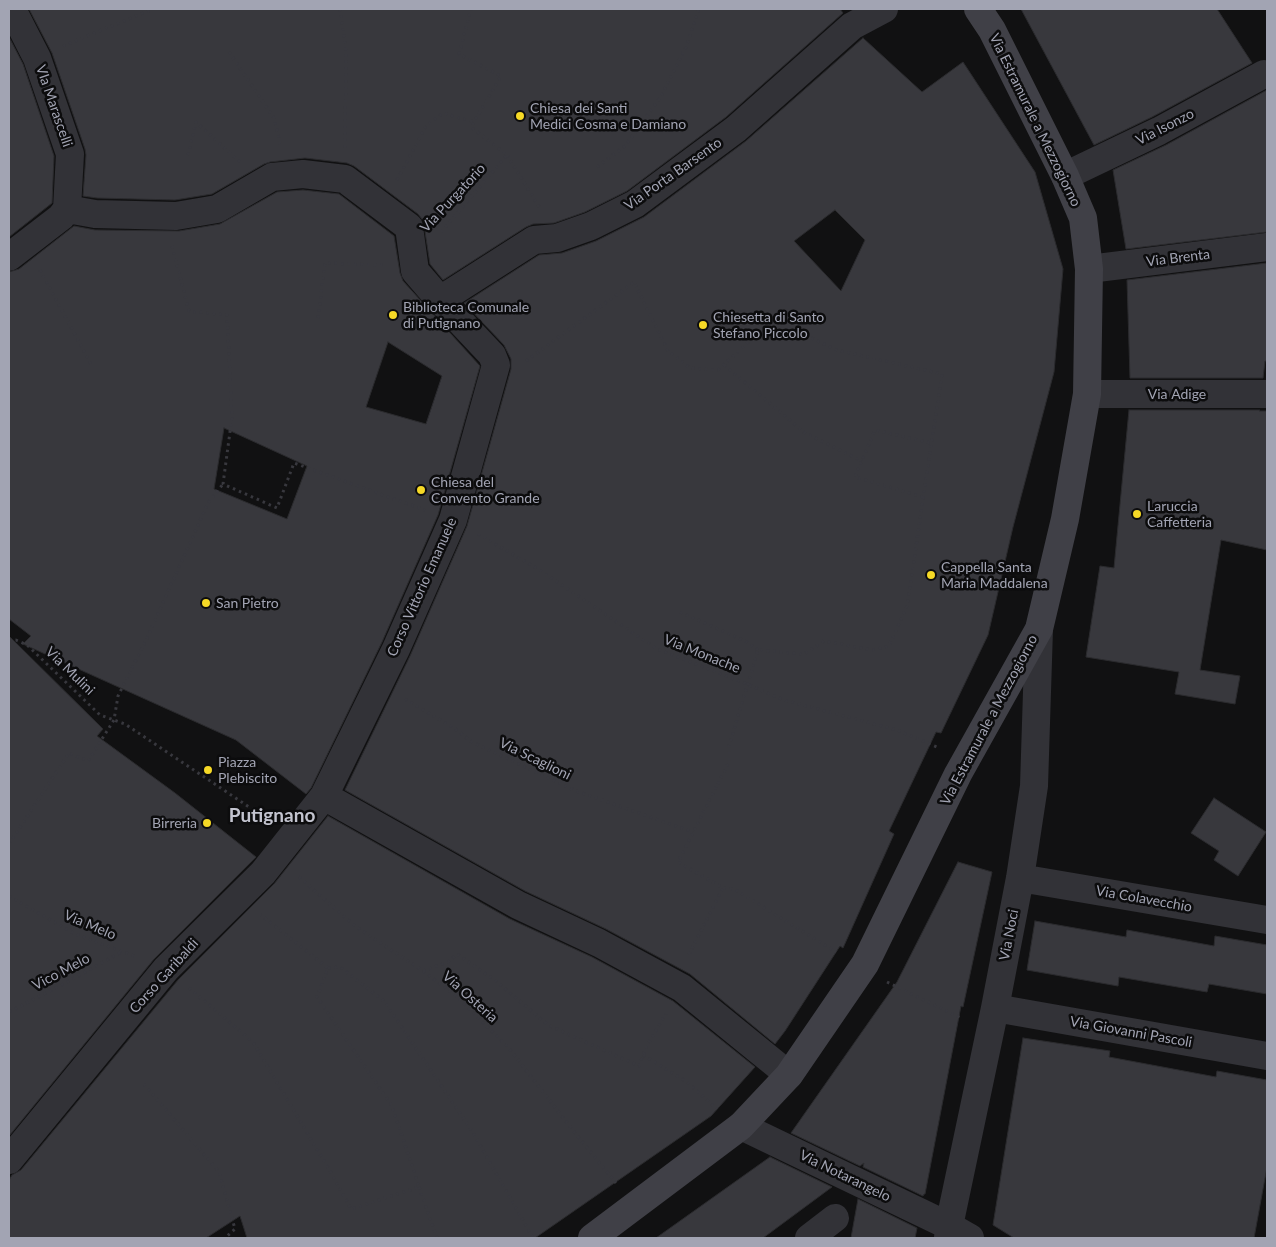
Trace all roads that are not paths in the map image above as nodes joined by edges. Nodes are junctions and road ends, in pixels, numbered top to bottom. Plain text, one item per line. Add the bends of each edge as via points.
1 (12, 9) edge
2 (884, 9) edge
3 (978, 9) edge
4 (1264, 74) dead end
5 (1065, 176) junction
6 (68, 209) junction
7 (1267, 247) edge
8 (17, 250) edge
9 (1089, 269) junction
10 (440, 300) junction
11 (1087, 394) junction
12 (1267, 394) edge
13 (1038, 628) junction
14 (324, 796) junction
15 (1020, 878) junction
16 (1267, 920) edge
17 (993, 1020) junction
18 (1267, 1056) edge
19 (789, 1075) junction
20 (741, 1126) junction
21 (10, 1156) edge
22 (835, 1218) dead end
23 (956, 1234) edge
24 (592, 1238) edge
25 (809, 1238) edge

1 - 6 street, VIa Marascelli via 37,58 70,154
2 - 10 street, Via Porta Barsento via 852,26 736,129 635,204 557,238 534,240
3 - 5 street, Via Estramurale a Mezzogiorno via 992,30
4 - 5 street, Via Isonzo via 1159,131
5 - 9 street, Via Estramurale a Mezzogiorno via 1082,218
6 - 8 street
6 - 10 street via 95,214 176,216 218,209 272,177 304,174 345,178 409,227 415,270
7 - 9 street, Via Brenta
9 - 11 street, Via Estramurale a Mezzogiorno
10 - 14 street, Corso Vittorio Emanuele via 492,354 496,365 453,520 400,640
11 - 12 street, Via Adige
11 - 13 street, Via Estramurale a Mezzogiorno via 1065,519
13 - 15 street, Via Noci via 1034,786
13 - 19 street, Via Estramurale a Mezzogiorno via 958,774 865,964
14 - 19 street via 518,905 599,943 682,988
14 - 21 street, Corso Garibaldi via 263,873 166,969
15 - 16 street, Via Colavecchio
15 - 17 street, Via Noci
17 - 18 street, Via Giovanni Pascoli
17 - 23 street, Via Noci
19 - 20 street, Via Estramurale a Mezzogiorno
20 - 23 street, Via Notarangelo
20 - 24 street, Via Estramurale a Mezzogiorno
22 - 25 street

